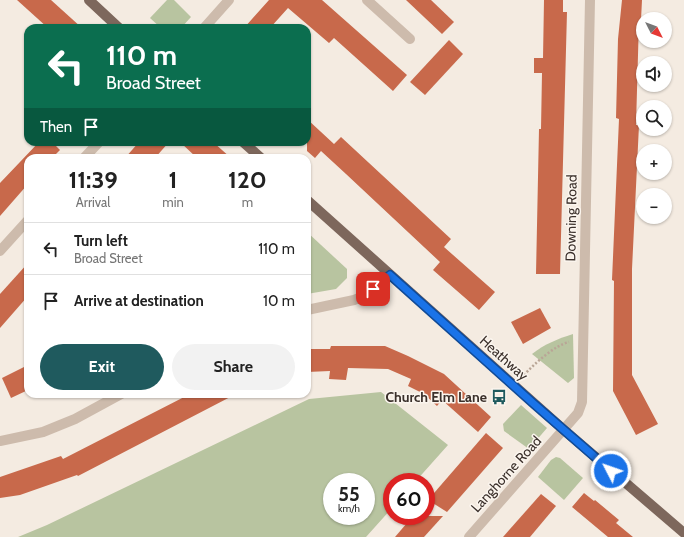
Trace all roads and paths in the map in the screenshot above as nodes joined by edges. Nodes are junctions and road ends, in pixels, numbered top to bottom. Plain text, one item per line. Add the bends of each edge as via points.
1 (89, 0) edge
2 (229, 0) edge
3 (367, 0) edge
4 (590, 0) edge
5 (115, 24) edge
6 (208, 24) edge
7 (410, 39) dead end
8 (95, 146) edge
9 (248, 146) edge
10 (88, 154) edge
11 (256, 154) edge
12 (311, 204) edge
13 (24, 224) edge
14 (0, 251) edge
15 (390, 275) junction
16 (311, 309) edge
17 (583, 339) junction
18 (515, 386) junction
19 (114, 398) edge
20 (564, 430) junction
21 (0, 441) edge
22 (684, 533) edge
23 (469, 537) edge

1 - 5 main road
2 - 6 street
3 - 7 street
4 - 17 street, Downing Road
8 - 10 street
9 - 11 main road
12 - 15 main road, Heathway
13 - 14 street
15 - 16 street via 364,296
15 - 18 main road, Heathway
17 - 18 path via 557,347 535,364
17 - 20 street, Downing Road via 582,402 578,413
18 - 20 main road, Heathway
19 - 21 street via 75,419 43,432
20 - 22 main road, Heathway
20 - 23 street, Langhorne Road

